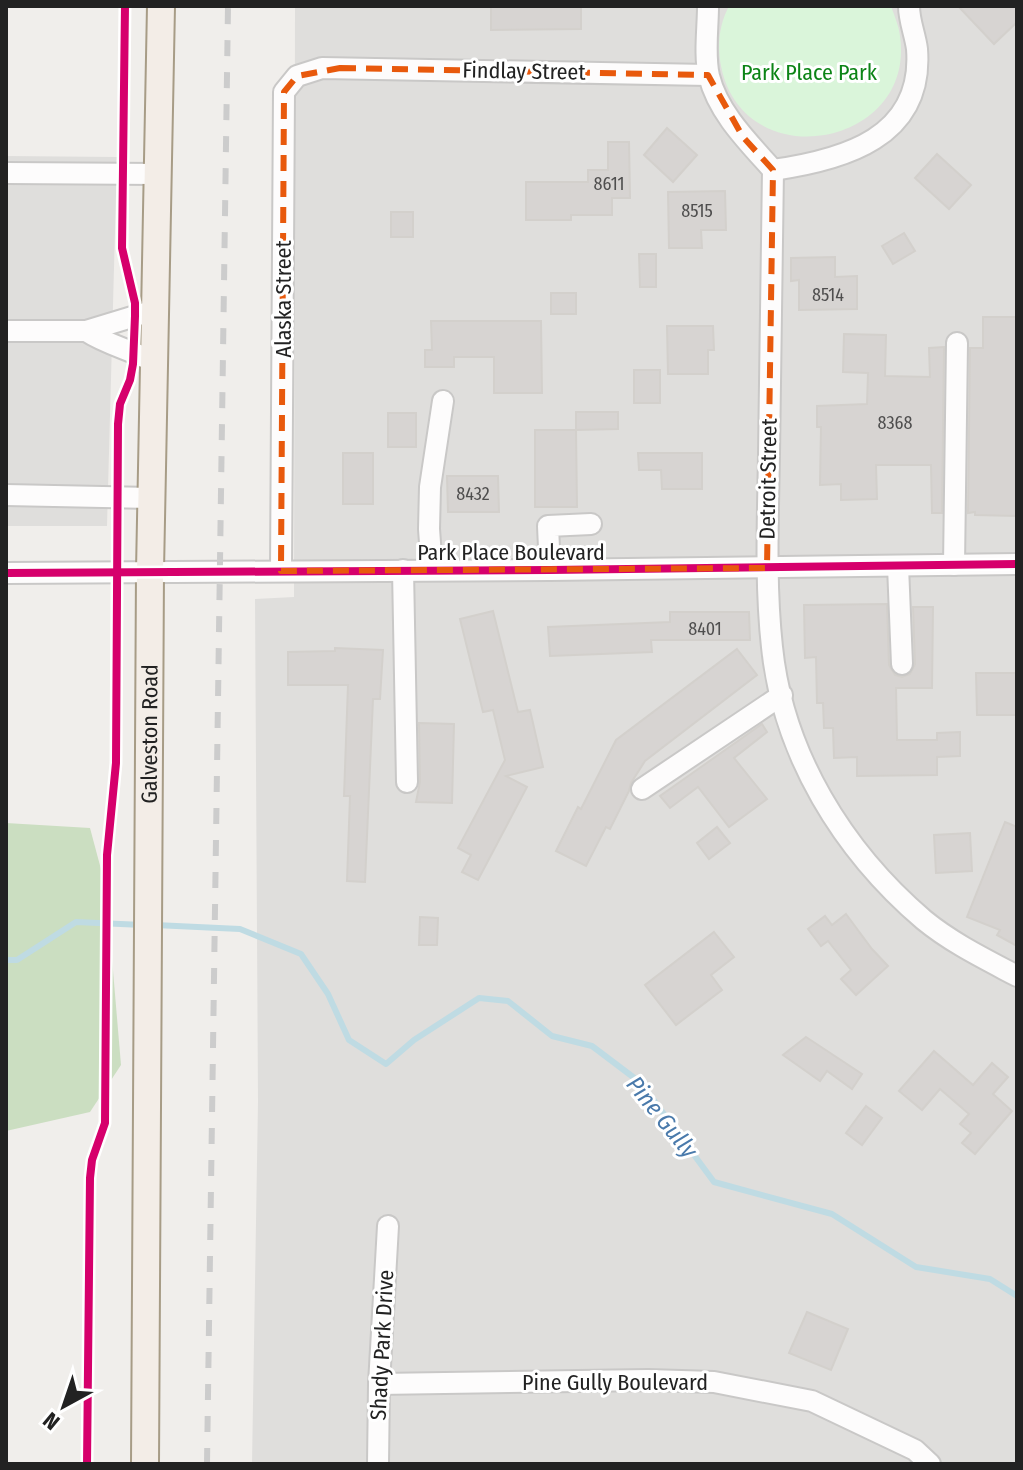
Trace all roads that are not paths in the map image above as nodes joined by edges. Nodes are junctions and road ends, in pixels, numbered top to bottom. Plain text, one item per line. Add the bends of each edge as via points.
1 (161, 6) edge
2 (708, 6) edge
3 (909, 6) edge
4 (340, 68) joint
5 (708, 75) junction
6 (773, 170) junction
7 (6, 173) edge
8 (158, 174) junction
9 (155, 310) junction
10 (6, 331) edge
11 (86, 331) junction
12 (957, 343) dead end
13 (154, 362) junction
14 (443, 401) dead end
15 (6, 495) edge
16 (151, 498) junction
17 (591, 524) dead end
18 (1017, 564) edge
19 (954, 565) junction
20 (898, 566) junction
21 (767, 568) junction
22 (403, 570) junction
23 (432, 570) junction
24 (550, 570) junction
25 (150, 571) junction
26 (281, 571) junction
27 (6, 573) edge
28 (902, 664) dead end
29 (782, 695) junction
30 (407, 782) dead end
31 (642, 789) dead end
32 (1017, 976) edge
33 (388, 1226) dead end
34 (379, 1384) junction
35 (145, 1464) edge
36 (378, 1464) edge
37 (930, 1464) edge

1 - 8 main road, Galveston Road
2 - 5 street
3 - 6 street via 917,50 908,100 898,118 859,149 820,163
4 - 5 street, Findlay Street
4 - 26 street, Alaska Street via 297,76 284,92
5 - 6 street via 743,137
6 - 21 street, Detroit Street
7 - 8 street
8 - 9 main road, Galveston Road
9 - 11 street
9 - 13 main road, Galveston Road
10 - 11 street
11 - 13 street
12 - 19 street
13 - 16 main road, Galveston Road
14 - 23 street via 430,487
15 - 16 street
16 - 25 main road, Galveston Road
17 - 24 street via 548,526
18 - 19 street, Park Place Boulevard
19 - 20 street, Park Place Boulevard
20 - 21 street, Park Place Boulevard
20 - 28 street
21 - 24 street, Park Place Boulevard
21 - 29 street, Detroit Street via 772,650
22 - 23 street, Park Place Boulevard
22 - 26 street, Park Place Boulevard
22 - 30 street
23 - 24 street, Park Place Boulevard
25 - 26 street, Park Place Boulevard
25 - 27 street, Park Place Boulevard
25 - 35 main road, Galveston Road
29 - 31 street
29 - 32 street, Detroit Street via 808,775 837,826 923,919
33 - 34 street, Shady Park Drive
34 - 36 street, Shady Park Drive
34 - 37 street, Pine Gully Boulevard via 714,1382 812,1401 915,1450

